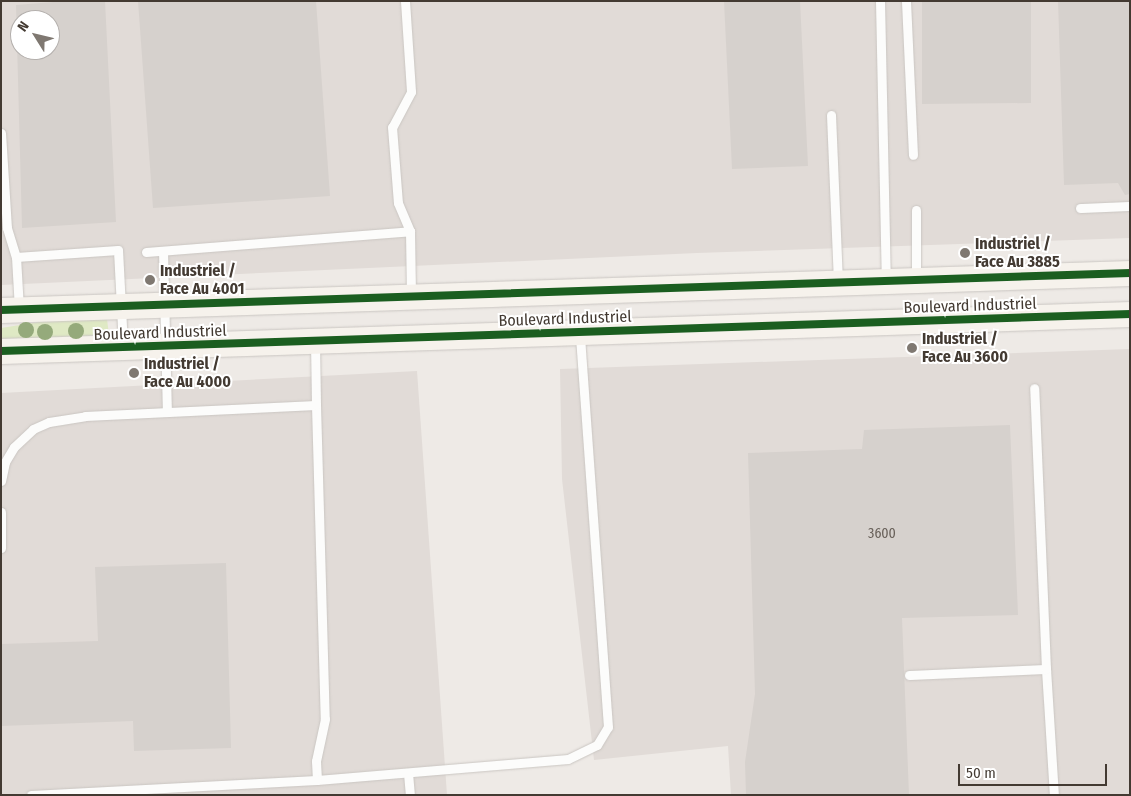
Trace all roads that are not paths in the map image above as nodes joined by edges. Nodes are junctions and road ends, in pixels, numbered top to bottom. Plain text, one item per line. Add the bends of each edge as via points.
1 (405, 1) edge
2 (880, 1) edge
3 (906, 1) edge
4 (831, 116) dead end
5 (1, 133) edge
6 (913, 155) dead end
7 (1130, 206) edge
8 (1080, 208) dead end
9 (916, 210) dead end
10 (410, 231) junction
11 (164, 251) junction
12 (146, 252) dead end
13 (16, 257) junction
14 (1130, 273) edge
15 (886, 280) junction
16 (916, 280) junction
17 (838, 282) junction
18 (411, 296) junction
19 (165, 304) junction
20 (121, 306) junction
21 (10, 309) edge
22 (1130, 314) edge
23 (580, 332) junction
24 (314, 341) junction
25 (166, 346) junction
26 (123, 348) junction
27 (1, 351) edge
28 (1034, 388) dead end
29 (316, 405) junction
30 (167, 412) junction
31 (1, 481) edge
32 (1, 512) edge
33 (1, 548) edge
34 (1046, 669) junction
35 (909, 675) dead end
36 (408, 773) junction
37 (317, 780) junction
38 (31, 795) edge
39 (410, 795) edge
40 (1054, 795) edge

1 - 10 lane via 411,92 392,128 398,203
2 - 15 lane
3 - 6 lane
4 - 17 lane
5 - 13 lane via 7,228
7 - 8 lane
9 - 16 lane
10 - 11 lane
10 - 18 lane
11 - 12 lane
11 - 19 lane
13 - 20 lane via 118,250
13 - 21 lane
14 - 16 street, Boulevard Industriel
15 - 16 street, Boulevard Industriel
15 - 17 street, Boulevard Industriel
17 - 18 street, Boulevard Industriel
18 - 19 street, Boulevard Industriel
19 - 20 street, Boulevard Industriel
19 - 25 lane
20 - 21 street, Boulevard Industriel
20 - 26 lane
22 - 23 street, Boulevard Industriel
23 - 24 street, Boulevard Industriel
23 - 36 lane via 608,720 606,734 597,745 568,759
24 - 25 street, Boulevard Industriel
24 - 29 lane
25 - 26 street, Boulevard Industriel
25 - 30 lane
26 - 27 street, Boulevard Industriel
28 - 34 lane
29 - 30 lane
29 - 37 lane via 325,718 316,761
30 - 31 lane via 66,418 41,425 14,447
32 - 33 lane
34 - 35 lane
34 - 40 lane
36 - 37 lane
36 - 39 lane
37 - 38 lane

